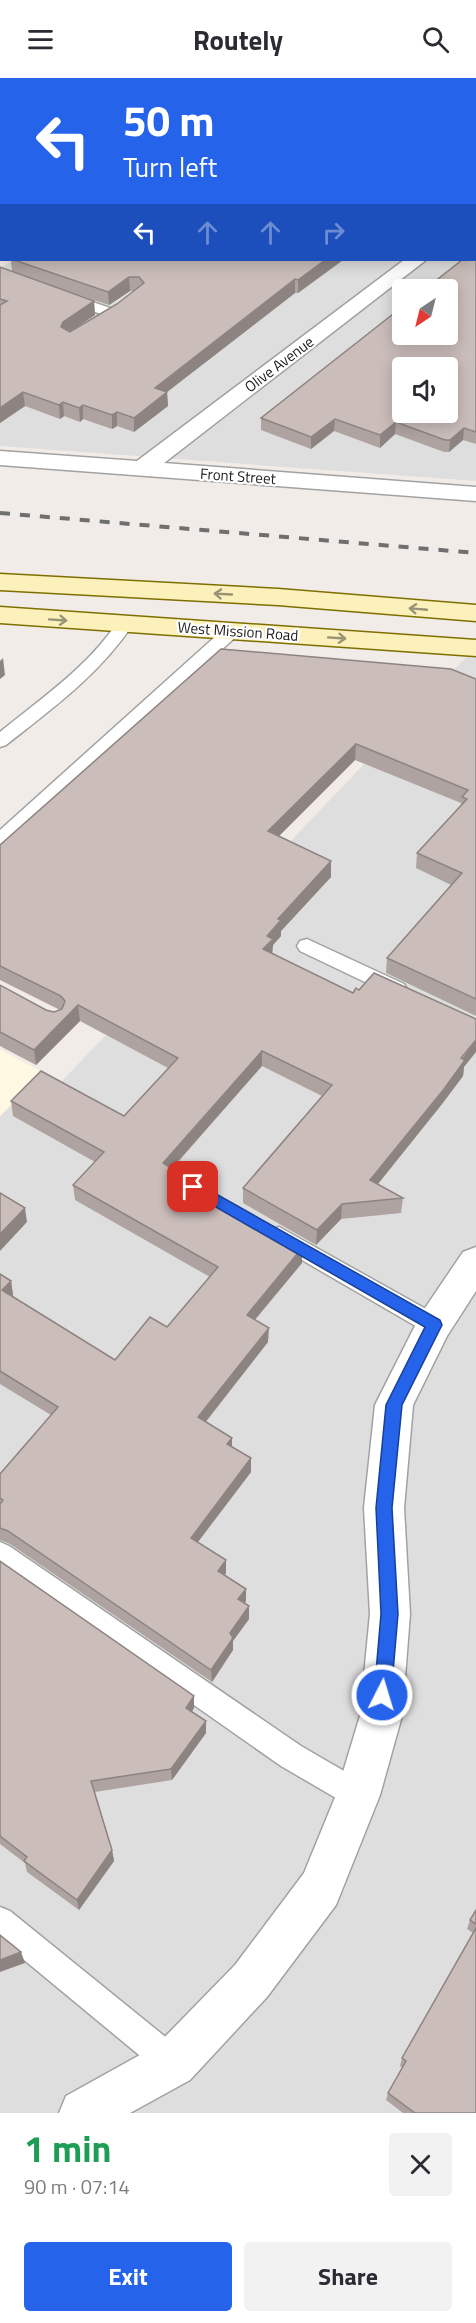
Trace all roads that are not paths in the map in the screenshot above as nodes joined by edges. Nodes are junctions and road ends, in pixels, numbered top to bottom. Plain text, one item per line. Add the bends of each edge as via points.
1 (415, 261) edge
2 (55, 293) edge
3 (79, 334) edge
4 (0, 458) edge
5 (142, 469) junction
6 (476, 494) edge
7 (0, 582) edge
8 (476, 613) edge
9 (0, 615) edge
10 (125, 624) junction
11 (232, 630) junction
12 (476, 648) edge
13 (0, 741) edge
14 (0, 840) edge
15 (307, 946) dead end
16 (413, 996) edge
17 (264, 1228) edge
18 (476, 1262) edge
19 (434, 1325) junction
20 (0, 1554) edge
21 (358, 1795) junction
22 (0, 1921) edge
23 (173, 2063) junction
24 (83, 2113) edge

1 - 5 street, Olive Avenue
2 - 3 lane via 115,310
4 - 5 street, Front Street
5 - 6 street, Front Street
8 -> 7 main road, West Mission Road via 278,597
9 -> 10 main road, West Mission Road
10 - 11 main road, West Mission Road
10 - 13 lane via 116,640 88,669
11 -> 12 main road, West Mission Road
11 - 14 lane
15 - 16 lane
17 - 19 lane
18 - 19 street
19 - 21 street via 394,1405 384,1508 390,1614 381,1716
20 - 21 lane via 291,1756
21 - 23 street via 320,1889 251,1981
22 - 23 lane
23 - 24 street

